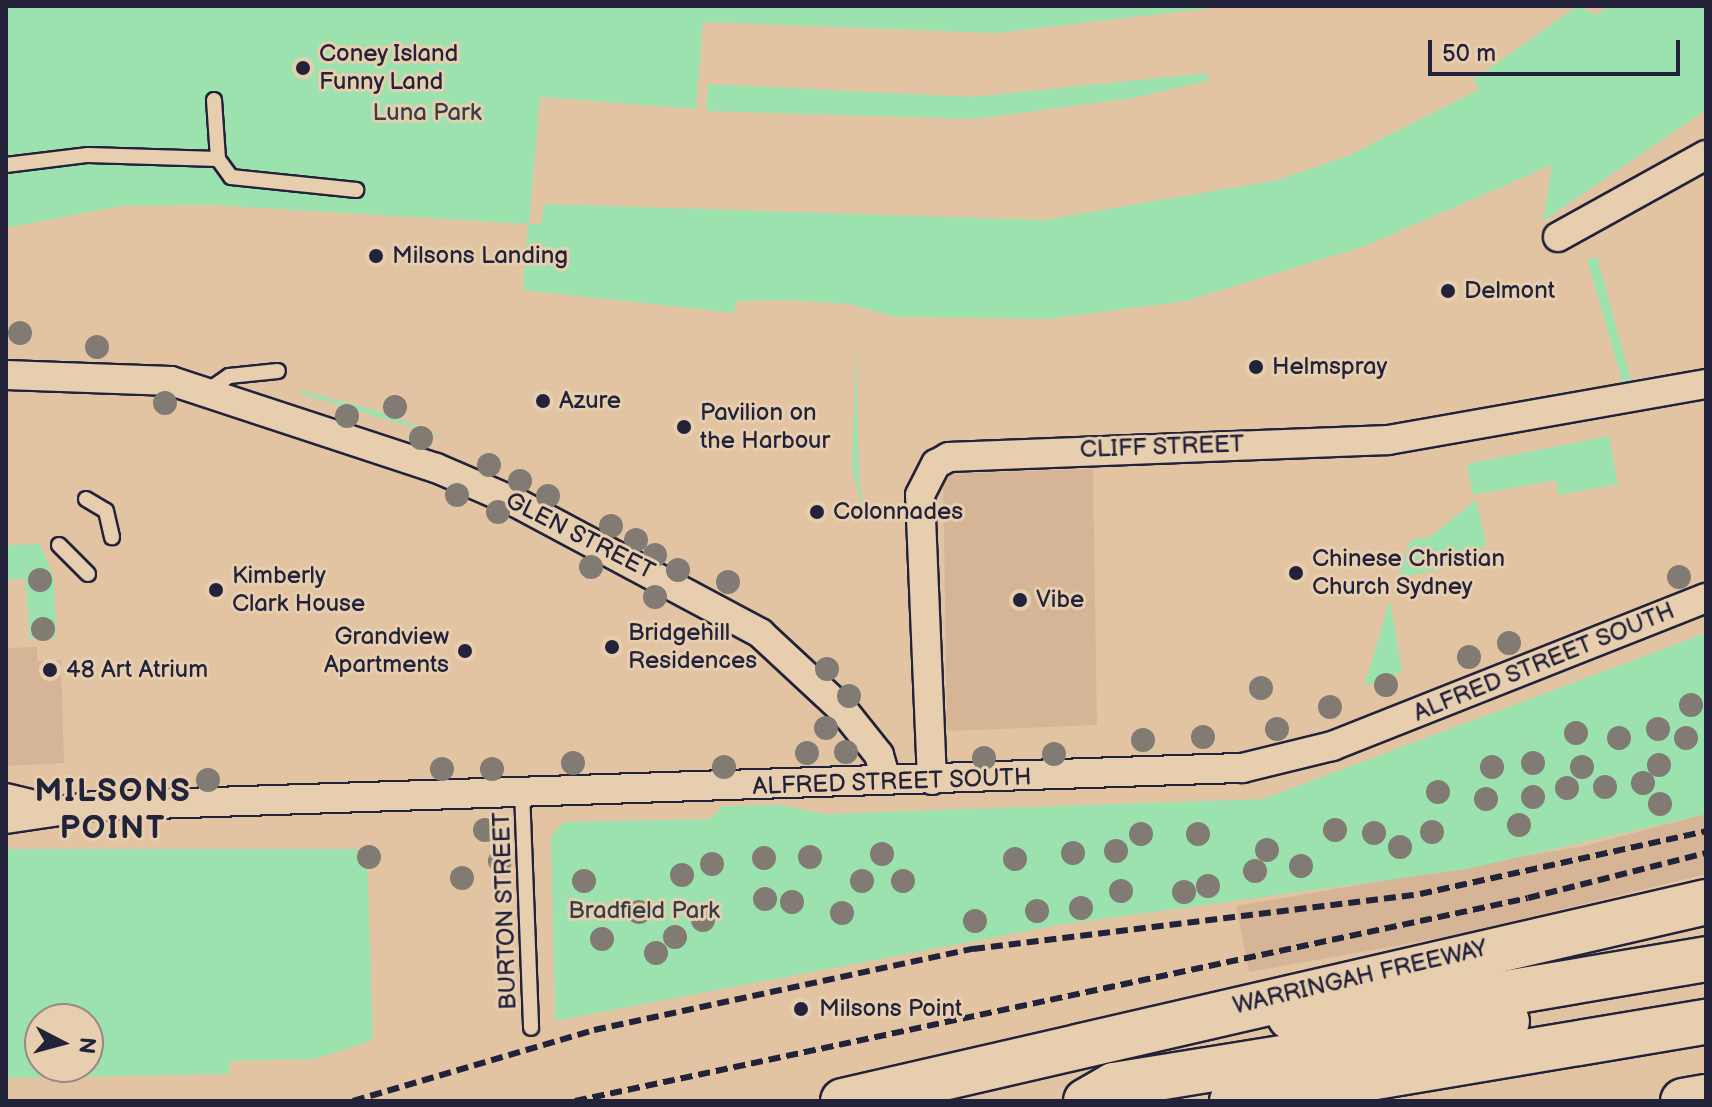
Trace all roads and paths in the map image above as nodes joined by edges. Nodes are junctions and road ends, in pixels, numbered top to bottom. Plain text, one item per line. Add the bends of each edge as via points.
1 (214, 100) dead end
2 (1706, 155) edge
3 (218, 159) junction
4 (6, 165) edge
5 (356, 190) dead end
6 (1558, 237) dead end
7 (278, 371) dead end
8 (6, 375) edge
9 (1706, 384) edge
10 (205, 392) junction
11 (86, 499) dead end
12 (112, 537) dead end
13 (59, 545) dead end
14 (88, 574) dead end
15 (1706, 598) edge
16 (886, 780) junction
17 (932, 780) junction
18 (522, 791) junction
19 (6, 798) edge
20 (47, 808) junction
21 (6, 819) edge
22 (1706, 895) edge
23 (1706, 902) edge
24 (1640, 915) junction
25 (1706, 959) edge
26 (1706, 985) edge
27 (1706, 1022) edge
28 (531, 1028) dead end
29 (1015, 1056) junction
30 (1100, 1093) edge
31 (1706, 1097) edge
32 (843, 1101) edge
33 (1232, 1101) edge
34 (1683, 1101) edge

1 - 3 lane
2 - 6 street
3 - 4 lane via 88,155
3 - 5 lane via 245,183
7 - 10 lane via 229,376
8 - 10 street, GLEN STREET via 134,374
9 - 17 street, CLIFF STREET via 1388,440 949,457 936,464 920,495
10 - 16 street, GLEN STREET via 470,481 760,633 844,711 879,755
11 - 12 lane via 106,511
13 - 14 lane
15 - 17 street, ALFRED STREET SOUTH via 1297,759 1242,768
16 - 17 street, ALFRED STREET SOUTH
16 - 18 street, ALFRED STREET SOUTH
18 - 20 street, ALFRED STREET SOUTH
18 - 28 lane, BURTON STREET
19 - 20 street, ALFRED STREET SOUTH
20 - 21 street, ALFRED STREET SOUTH
22 - 24 highway
23 - 24 highway, WARRINGAH FREEWAY
24 - 29 highway, WARRINGAH FREEWAY
25 - 29 highway, WARRINGAH FREEWAY via 1500,994
26 - 30 highway
27 - 33 highway
29 - 30 highway
29 - 32 highway via 945,1079
31 - 34 highway

